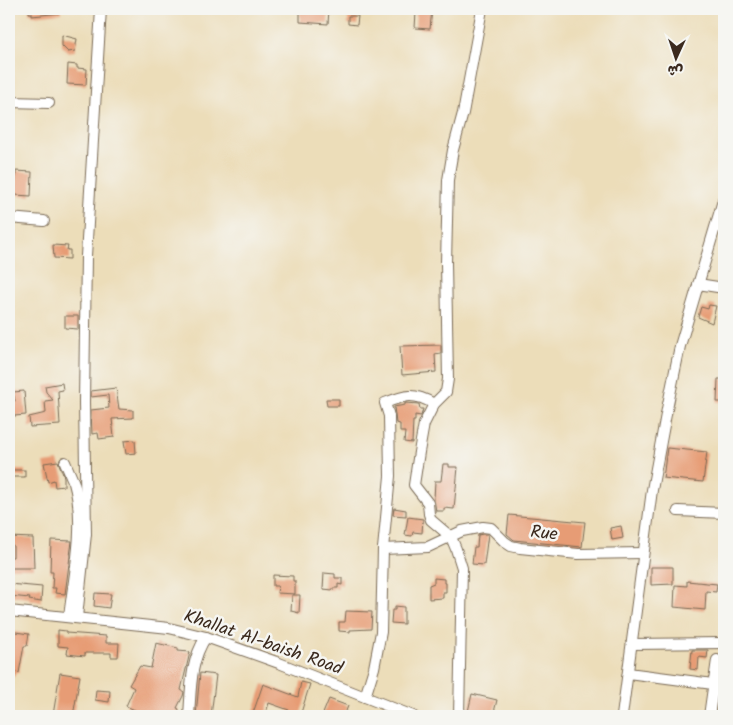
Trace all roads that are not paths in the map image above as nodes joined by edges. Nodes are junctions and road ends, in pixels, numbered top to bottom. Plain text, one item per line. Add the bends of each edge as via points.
1 (101, 9) edge
2 (482, 9) edge
3 (9, 102) edge
4 (49, 104) dead end
5 (724, 197) edge
6 (9, 218) edge
7 (44, 221) dead end
8 (698, 284) junction
9 (724, 288) edge
10 (434, 404) junction
11 (65, 462) dead end
12 (678, 511) dead end
13 (724, 513) edge
14 (451, 537) junction
15 (383, 549) junction
16 (643, 554) junction
17 (9, 611) edge
18 (73, 617) junction
19 (206, 637) junction
20 (724, 643) edge
21 (632, 644) junction
22 (716, 660) dead end
23 (628, 673) junction
24 (713, 684) junction
25 (365, 697) junction
26 (189, 716) edge
27 (413, 716) edge
28 (459, 716) edge
29 (622, 716) edge
30 (709, 716) edge

1 - 18 street via 86,256 86,534
2 - 10 street via 448,180 448,379 446,392
3 - 4 street
5 - 8 street
6 - 7 street
8 - 9 street
8 - 16 street via 666,409
10 - 14 street via 424,424 414,485 428,503 431,520
10 - 15 street via 420,396 400,397 385,404 389,416 390,476
11 - 18 street via 78,505
12 - 13 street
14 - 15 street, Rue via 428,547
14 - 16 street, Rue via 462,530 483,527 491,528 505,542 520,548 578,554
14 - 28 street via 462,568
15 - 25 street via 382,632
16 - 21 street
17 - 18 street, Khallat Al-baish Road
18 - 19 street, Khallat Al-baish Road via 169,628
19 - 25 street, Khallat Al-baish Road
19 - 26 street via 197,650
20 - 21 street
21 - 23 street
22 - 24 street
23 - 24 street
23 - 29 street
24 - 30 street
25 - 27 street, Khallat Al-baish Road

